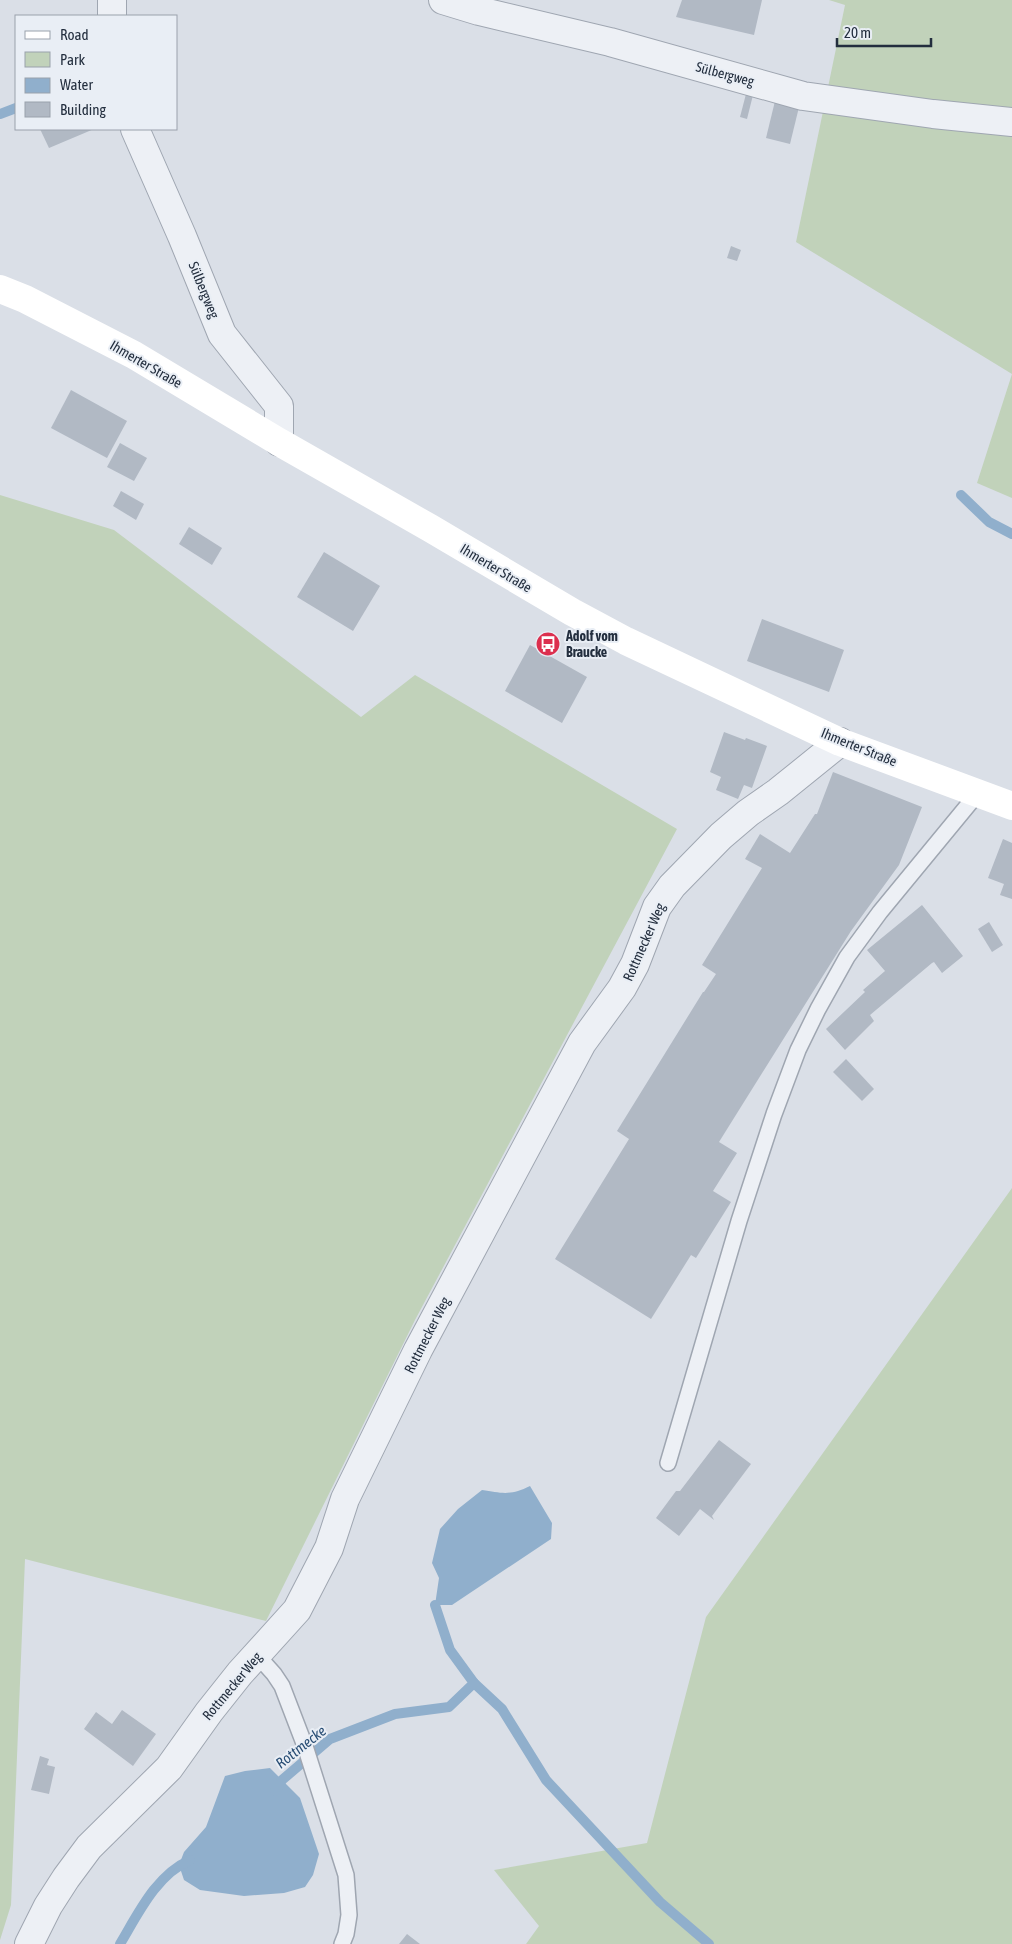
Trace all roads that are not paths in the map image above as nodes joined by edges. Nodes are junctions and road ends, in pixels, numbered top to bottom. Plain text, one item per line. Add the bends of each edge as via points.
1 (112, 0) edge
2 (443, 0) edge
3 (112, 15) edge
4 (1012, 122) edge
5 (134, 130) edge
6 (0, 289) edge
7 (279, 442) junction
8 (840, 742) junction
9 (978, 793) junction
10 (1012, 806) edge
11 (668, 1463) dead end
12 (257, 1656) junction
13 (29, 1944) edge
14 (342, 1944) edge

1 - 3 street
2 - 4 street, Sülbergweg via 803,96
5 - 7 street, Sülbergweg via 222,334 279,406
6 - 7 main road, Ihmerter Straße via 134,355
7 - 8 main road, Ihmerter Straße via 626,641
8 - 9 main road, Ihmerter Straße
8 - 12 street, Rottmecker Weg via 721,836 672,886 657,907 635,964 622,988 582,1043 418,1350 345,1499 329,1548 312,1582 297,1610
9 - 10 main road, Ihmerter Straße
9 - 11 lane via 847,957 798,1050 739,1220
12 - 13 street, Rottmecker Weg via 209,1712 169,1768 89,1847 48,1906
12 - 14 lane via 282,1686 305,1746 346,1875 349,1915

